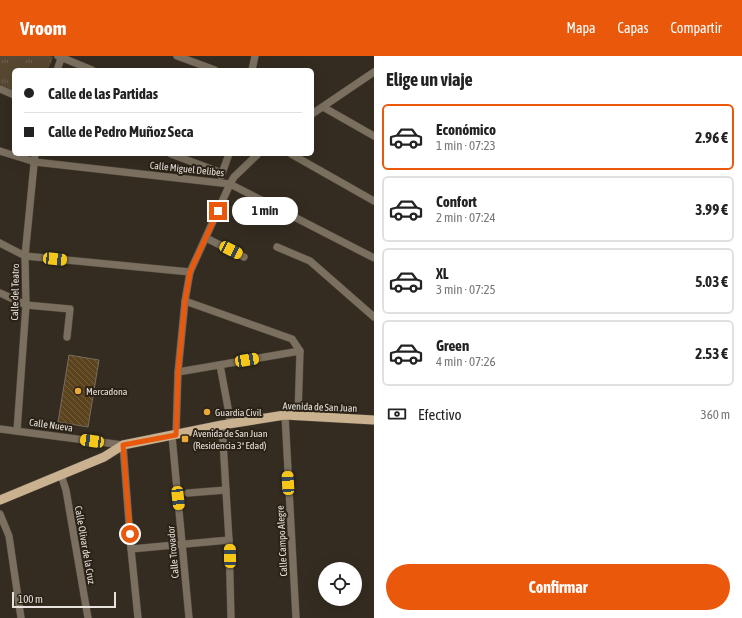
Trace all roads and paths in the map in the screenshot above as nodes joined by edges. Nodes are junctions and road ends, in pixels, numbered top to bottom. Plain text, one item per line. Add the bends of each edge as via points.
1 (60, 56) edge
2 (178, 56) edge
3 (255, 56) edge
4 (57, 68) edge
5 (87, 68) edge
6 (210, 68) edge
7 (252, 68) edge
8 (374, 72) edge
9 (0, 89) edge
10 (12, 94) edge
11 (323, 107) junction
12 (314, 113) edge
13 (374, 136) edge
14 (0, 151) edge
15 (12, 153) edge
16 (25, 156) edge
17 (177, 156) edge
18 (227, 156) edge
19 (256, 156) edge
20 (295, 156) edge
21 (35, 158) edge
22 (222, 173) junction
23 (218, 183) junction
24 (230, 184) junction
25 (374, 201) edge
26 (206, 238) junction
27 (0, 243) edge
28 (277, 247) dead end
29 (25, 256) junction
30 (244, 256) dead end
31 (374, 258) edge
32 (190, 272) junction
33 (0, 293) edge
34 (185, 301) junction
35 (26, 305) junction
36 (374, 317) edge
37 (67, 337) dead end
38 (300, 351) junction
39 (220, 365) junction
40 (178, 372) junction
41 (284, 415) junction
42 (298, 415) junction
43 (374, 420) edge
44 (226, 424) junction
45 (0, 429) edge
46 (17, 431) junction
47 (174, 435) junction
48 (105, 443) junction
49 (123, 445) junction
50 (110, 454) junction
51 (61, 475) junction
52 (226, 490) junction
53 (188, 493) dead end
54 (0, 500) edge
55 (0, 514) edge
56 (229, 540) junction
57 (183, 544) junction
58 (131, 549) junction
59 (21, 618) edge
60 (88, 618) edge
61 (138, 618) edge
62 (189, 618) edge
63 (231, 618) edge
64 (296, 618) edge

1 - 4 street
1 - 5 street
2 - 6 street
3 - 7 street
8 - 11 street
9 - 10 street
11 - 12 street
11 - 13 street
14 - 15 street, Calle Miguel Delibes
16 - 21 street, Calle Miguel Delibes
17 - 22 street
18 - 22 street
19 - 24 street, Calle Trovador
20 - 25 street
21 - 23 street, Calle Miguel Delibes
21 - 29 street, Calle del Teatro
22 - 23 street
23 - 24 street, Calle Miguel Delibes
24 - 26 street, Calle Trovador
24 - 31 street
26 - 30 street
26 - 32 street, Calle Trovador
27 - 29 street
28 - 36 street via 310,261
29 - 32 street
29 - 35 street, Calle del Teatro
32 - 34 street, Calle Trovador
33 - 35 street
34 - 38 street via 292,339
34 - 40 street, Calle Trovador
35 - 37 street via 70,309
35 - 46 street, Calle del Teatro
38 - 39 street
38 - 42 street
39 - 40 street
39 - 44 street
40 - 47 street, Calle Trovador
41 - 42 main road, Avenida de San Juan
41 - 44 main road, Avenida de San Juan
41 - 64 street, Calle Campo Alegre
42 - 43 main road, Avenida de San Juan
44 - 47 main road, Avenida de San Juan
44 - 52 street
45 - 46 street, Calle Nueva
46 - 48 street, Calle Nueva
47 - 49 main road, Avenida de San Juan
47 - 57 street, Calle Trovador
48 - 49 street, Calle Nueva
48 - 50 street
49 - 50 main road
49 - 58 street
50 - 51 main road
51 - 54 main road
51 - 60 street, Calle Olivar de la Cruz via 66,490
52 - 53 street
52 - 56 street
55 - 59 street via 9,536
56 - 57 street
56 - 63 street
57 - 58 street
57 - 62 street, Calle Trovador
58 - 61 street

